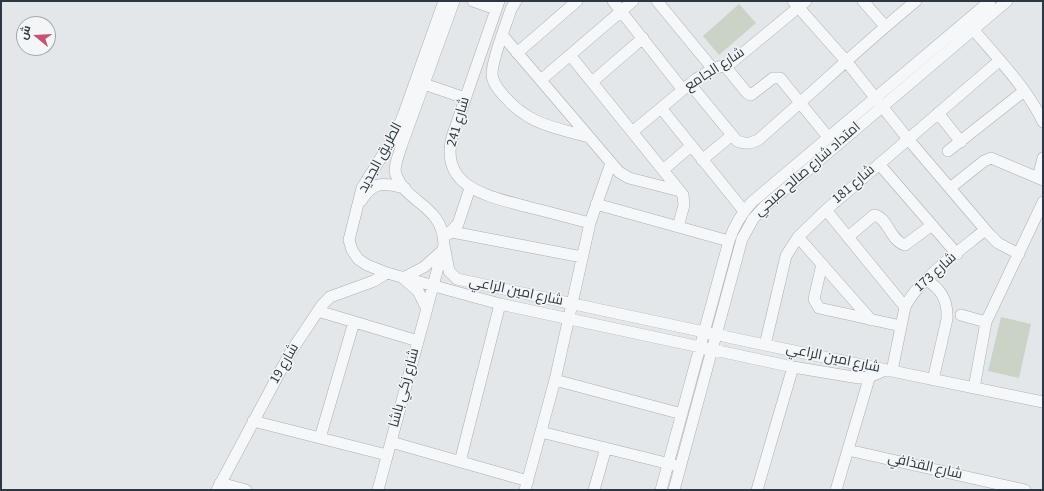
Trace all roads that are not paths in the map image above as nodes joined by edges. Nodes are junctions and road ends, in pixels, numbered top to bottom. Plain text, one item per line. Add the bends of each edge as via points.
1 (444, 1) edge
2 (454, 1) edge
3 (473, 1) edge
4 (516, 1) edge
5 (577, 1) edge
6 (613, 1) edge
7 (633, 1) edge
8 (657, 1) edge
9 (863, 1) edge
10 (916, 1) edge
11 (990, 1) edge
12 (1006, 1) edge
13 (799, 3) edge
14 (497, 5) edge
15 (621, 11) junction
16 (885, 26) junction
17 (973, 29) junction
18 (503, 36) junction
19 (643, 38) junction
20 (517, 53) junction
21 (570, 55) junction
22 (846, 61) junction
23 (999, 61) junction
24 (725, 66) junction
25 (713, 69) junction
26 (541, 80) junction
27 (592, 82) junction
28 (424, 84) junction
29 (686, 87) junction
30 (1024, 91) junction
31 (874, 97) junction
32 (465, 98) junction
33 (800, 103) junction
34 (882, 106) junction
35 (661, 108) junction
36 (938, 113) junction
37 (1043, 122) edge
38 (632, 132) junction
39 (732, 135) junction
40 (589, 137) junction
41 (828, 137) junction
42 (908, 139) junction
43 (961, 142) junction
44 (691, 146) junction
45 (948, 151) dead end
46 (1043, 158) edge
47 (702, 160) junction
48 (611, 163) junction
49 (879, 164) junction
50 (663, 170) junction
51 (1040, 179) edge
52 (405, 188) junction
53 (470, 188) junction
54 (950, 188) junction
55 (680, 191) junction
56 (1043, 202) edge
57 (596, 204) junction
58 (826, 210) junction
59 (744, 211) junction
60 (355, 212) junction
61 (590, 223) junction
62 (932, 225) junction
63 (678, 227) junction
64 (985, 230) junction
65 (798, 237) junction
66 (848, 237) junction
67 (446, 241) junction
68 (729, 241) junction
69 (957, 254) junction
70 (1019, 254) junction
71 (582, 257) junction
72 (822, 264) junction
73 (387, 273) junction
74 (403, 278) junction
75 (926, 280) junction
76 (433, 286) junction
77 (500, 304) junction
78 (573, 304) junction
79 (905, 307) junction
80 (427, 309) junction
81 (318, 311) junction
82 (961, 315) dead end
83 (569, 319) junction
84 (871, 320) junction
85 (354, 322) junction
86 (986, 322) junction
87 (901, 326) junction
88 (704, 332) junction
89 (716, 335) junction
90 (418, 341) junction
91 (765, 345) junction
92 (700, 347) junction
93 (712, 349) junction
94 (793, 367) junction
95 (889, 371) junction
96 (870, 372) junction
97 (555, 380) junction
98 (933, 380) junction
99 (974, 388) junction
100 (1043, 402) edge
101 (682, 414) junction
102 (253, 421) junction
103 (541, 432) junction
104 (320, 438) junction
105 (391, 442) junction
106 (606, 448) junction
107 (848, 450) junction
108 (387, 455) junction
109 (460, 462) junction
110 (668, 464) junction
111 (680, 467) junction
112 (219, 486) edge
113 (526, 486) edge
114 (246, 490) edge
115 (378, 490) edge
116 (594, 490) edge
117 (661, 490) edge
118 (674, 490) edge
119 (757, 490) edge
120 (836, 490) edge
121 (1025, 490) edge

1 - 60 street, الطريق الجديد via 403,116 394,137 362,188
2 - 28 street, الطريق الجديد
3 - 14 street
4 - 18 street
5 - 20 street
6 - 15 street
7 - 15 street
8 - 25 street
9 - 16 street
10 - 16 street
11 - 31 street, امتداد شارع صالح صبحي
12 - 17 street, امتداد شارع صالح صبحي
13 - 22 street
13 - 24 street, شارع الجامع
14 - 32 street, شارع 241
15 - 19 street
15 - 21 street
16 - 22 street
17 - 23 street
17 - 34 street, امتداد شارع صالح صبحي
18 - 20 street
18 - 40 street via 492,75 497,87 515,108 534,121
19 - 27 street
19 - 29 street
20 - 26 street
21 - 26 street
21 - 27 street
22 - 31 street
22 - 33 street
23 - 30 street
23 - 36 street, شارع 181
24 - 25 street, شارع الجامع
24 - 33 street via 749,95 753,95 773,78 778,77
25 - 29 street, شارع الجامع
26 - 40 street
27 - 38 street
28 - 32 street
28 - 52 street, الطريق الجديد via 395,169
29 - 35 street, شارع الجامع
29 - 39 street
30 - 37 street
30 - 43 street
31 - 34 street
31 - 41 street, امتداد شارع صالح صبحي
32 - 53 street, شارع 241 via 452,137 450,154 454,170
33 - 39 street via 758,140 744,144
33 - 41 street
34 - 42 street
34 - 89 street, امتداد شارع صالح صبحي via 752,219 742,238
35 - 38 street, شارع الجامع
35 - 44 street
36 - 42 street, شارع 181
36 - 43 street
38 - 50 street
39 - 47 street
40 - 48 street
41 - 59 street, امتداد شارع صالح صبحي
42 - 49 street, شارع 181
42 - 54 street
43 - 45 street
44 - 47 street
44 - 50 street
46 - 51 street
47 - 59 street
48 - 55 street via 629,178
48 - 57 street
49 - 58 street, شارع 181
49 - 62 street
50 - 55 street
51 - 54 street via 991,158
52 - 60 street via 378,184 371,188
52 - 67 street, الطريق الجديد via 438,220
53 - 61 street, شارع 241 via 486,196
53 - 67 street via 458,224
54 - 64 street
55 - 63 street via 684,205
56 - 70 street
57 - 61 street
57 - 63 street
58 - 65 street, شارع 181
58 - 66 street
59 - 68 street, امتداد شارع صالح صبحي
60 - 73 street, الطريق الجديد via 350,240 352,250 358,259 367,265
61 - 71 street
62 - 66 street via 905,245 899,243 880,217 874,215
62 - 69 street
63 - 68 street
64 - 69 street, شارع 173
64 - 70 street via 998,242
65 - 72 street
65 - 91 street, شارع 181 via 786,256
66 - 79 street
67 - 71 street
67 - 74 street via 424,267
67 - 76 street
67 - 78 street, شارع امين الراعي via 449,271 457,279
68 - 88 street, امتداد شارع صالح صبحي
69 - 75 street, شارع 173
70 - 86 street
71 - 78 street
72 - 84 street
72 - 84 street via 814,294 815,304 824,309
73 - 74 street, الطريق الجديد
73 - 81 street, شارع 19 via 374,281 330,297
74 - 76 street, الطريق الجديد
74 - 80 street via 418,291
75 - 79 street, شارع 173 via 914,291
75 - 98 street via 941,292 948,310
76 - 77 street, شارع امين الراعي
76 - 80 street, شارع زكي باشا
77 - 83 street, شارع امين الراعي
77 - 109 street
78 - 83 street
78 - 88 street, شارع امين الراعي
79 - 87 street, شارع 173
80 - 90 street, شارع زكي باشا
81 - 85 street
81 - 102 street, شارع 19 via 290,353
82 - 86 street
83 - 92 street, شارع امين الراعي
83 - 97 street
84 - 87 street
85 - 90 street
85 - 104 street
86 - 99 street
87 - 95 street, شارع 173
88 - 89 street, شارع امين الراعي
88 - 92 street, امتداد شارع صالح صبحي
89 - 91 street, شارع امين الراعي
89 - 93 street, امتداد شارع صالح صبحي
90 - 105 street, شارع زكي باشا
91 - 96 street, شارع امين الراعي
92 - 93 street, شارع امين الراعي
92 - 101 street, امتداد شارع صالح صبحي
93 - 94 street, شارع امين الراعي
93 - 111 street, امتداد شارع صالح صبحي
94 - 96 street, شارع امين الراعي via 847,376
94 - 119 street
95 - 96 street, شارع امين الراعي
95 - 98 street
96 - 107 street
97 - 101 street
97 - 103 street
98 - 99 street
99 - 100 street
101 - 110 street, امتداد شارع صالح صبحي
102 - 104 street
102 - 112 street, شارع 19
103 - 106 street
103 - 113 street
104 - 108 street
105 - 108 street, شارع زكي باشا
105 - 109 street
106 - 110 street
106 - 116 street
107 - 120 street
107 - 121 street, شارع القذافي
108 - 115 street, شارع زكي باشا
109 - 113 street
110 - 111 street
110 - 117 street, امتداد شارع صالح صبحي
111 - 118 street, امتداد شارع صالح صبحي
112 - 114 street

